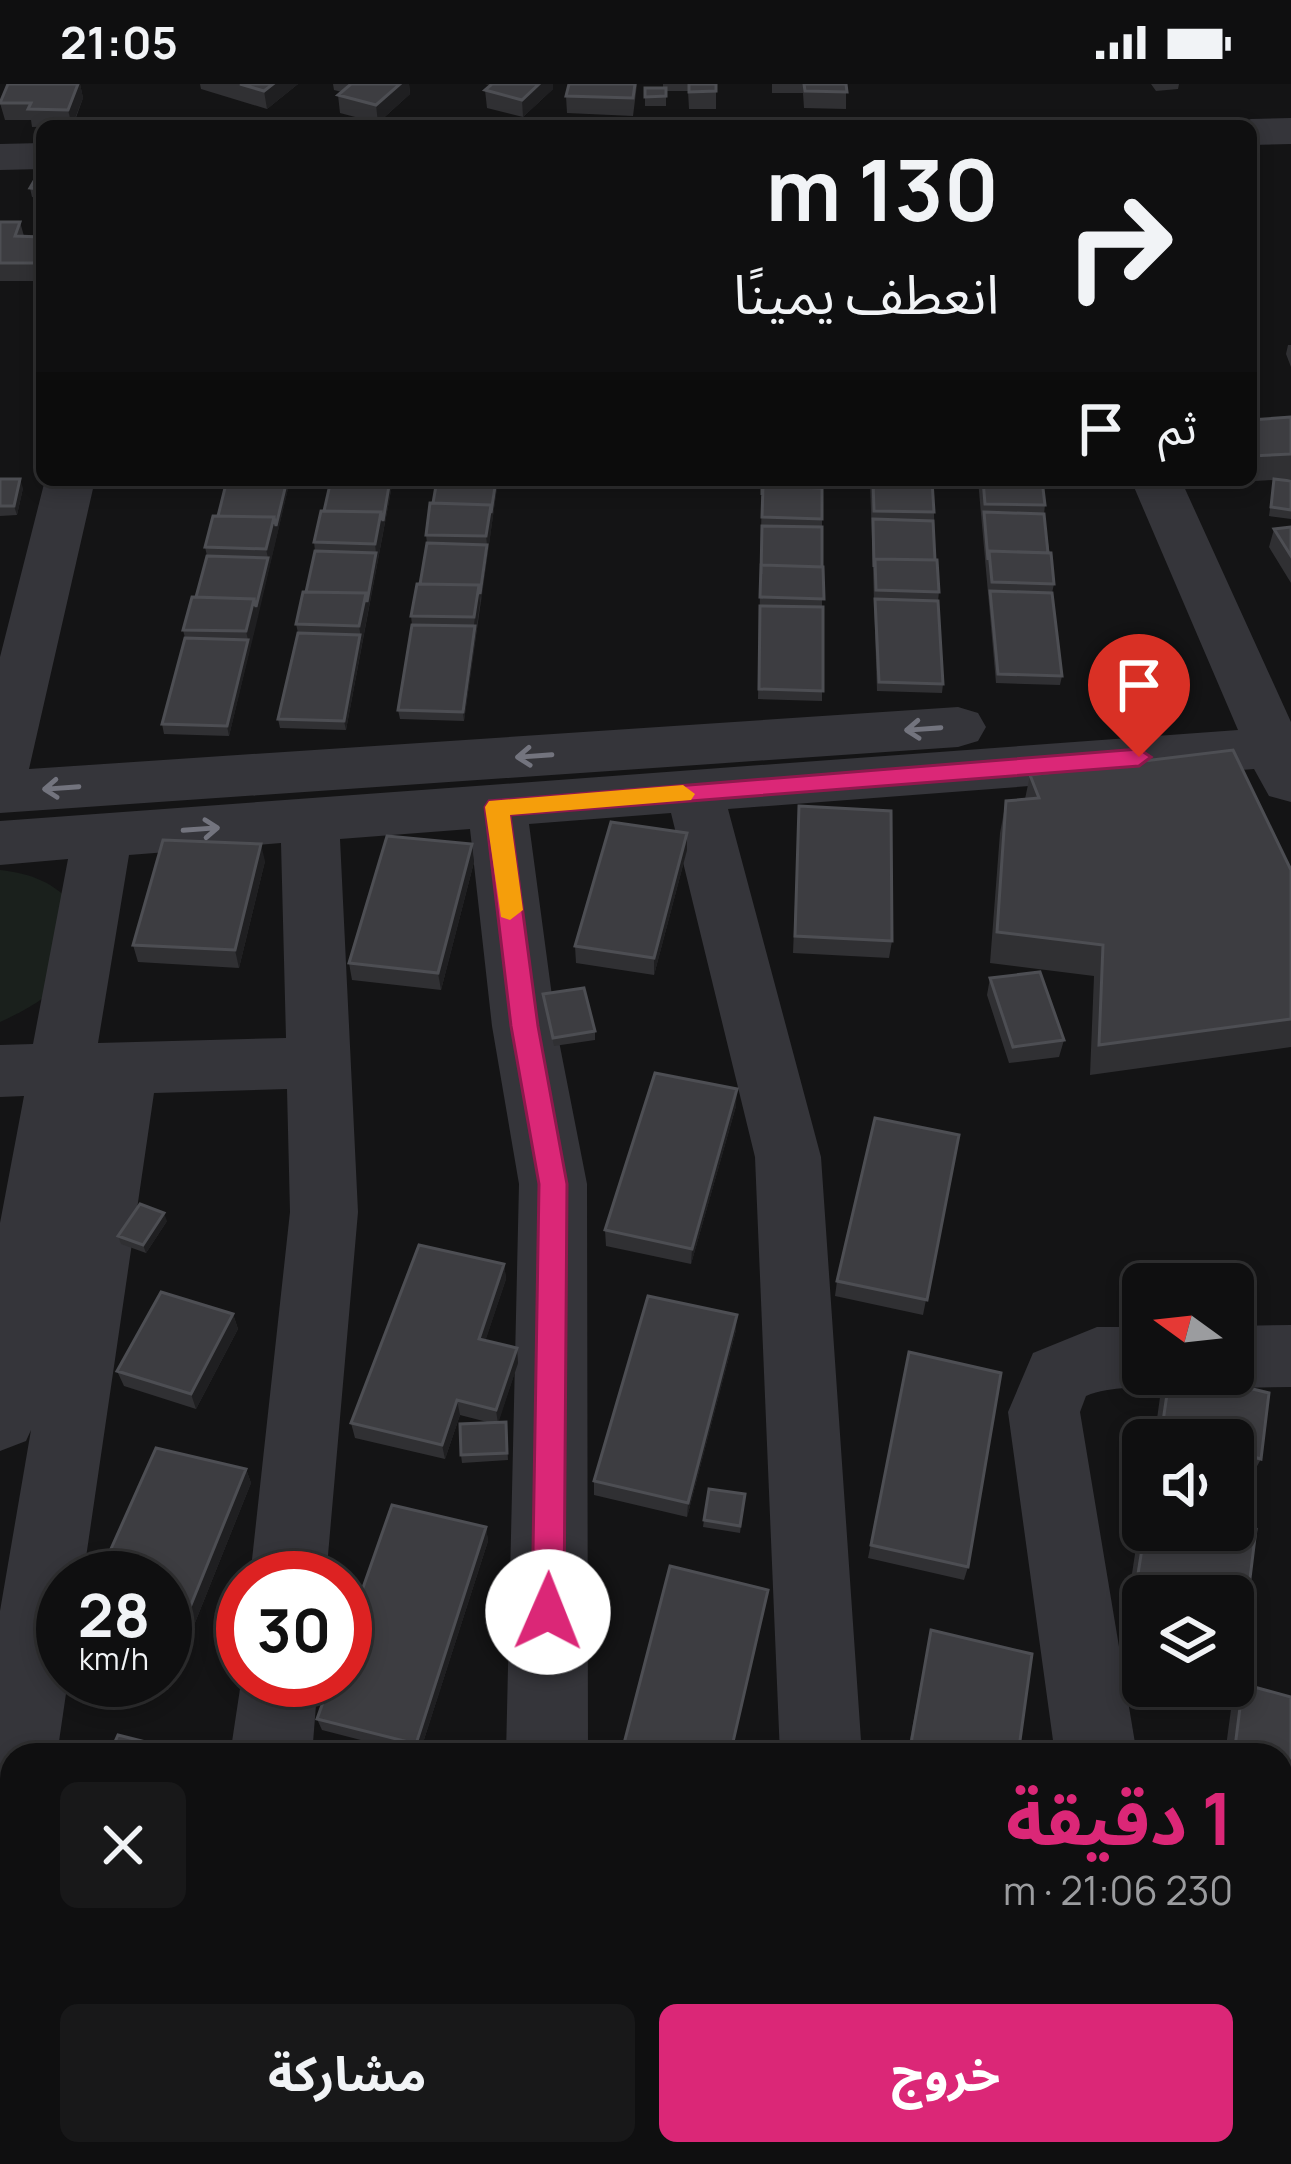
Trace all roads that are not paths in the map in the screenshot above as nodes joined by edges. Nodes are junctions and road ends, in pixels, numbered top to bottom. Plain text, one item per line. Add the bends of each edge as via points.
1 (1291, 131) edge
2 (1257, 132) edge
3 (36, 156) edge
4 (0, 157) edge
5 (69, 486) edge
6 (1159, 486) edge
7 (1280, 738) edge
8 (0, 771) edge
9 (608, 773) junction
10 (0, 792) edge
11 (695, 793) junction
12 (497, 807) junction
13 (310, 822) junction
14 (102, 836) junction
15 (0, 843) edge
16 (319, 1064) junction
17 (62, 1070) edge
18 (1291, 1356) edge
19 (1254, 1357) edge
20 (1122, 1358) edge
21 (0, 1418) edge
22 (291, 1551) edge
23 (275, 1707) edge
24 (17, 1743) edge
25 (272, 1743) edge
26 (547, 1743) edge
27 (820, 1743) edge
28 (1094, 1743) edge

1 - 2 street
3 - 4 street
5 - 8 street
6 - 7 street
7 -> 9 street
7 - 11 street
9 -> 10 street
9 - 11 street
9 - 12 street
11 - 27 street via 788,1156
12 - 13 street
12 - 26 street via 553,1184
14 -> 13 street
13 - 16 street
14 - 15 street
14 - 17 street
16 - 17 street
16 - 22 street via 324,1212
17 - 21 street
17 - 24 street
18 - 19 street
20 - 28 street via 1097,1358 1058,1375 1044,1412
23 - 25 street

